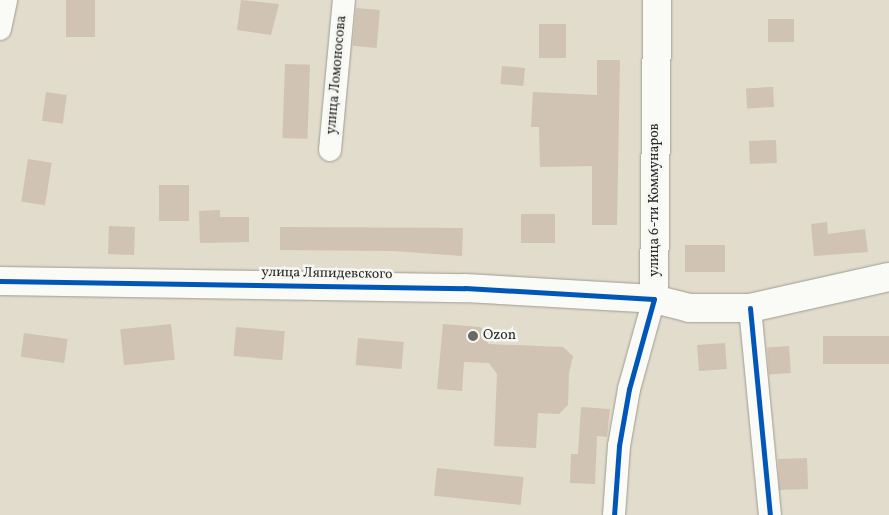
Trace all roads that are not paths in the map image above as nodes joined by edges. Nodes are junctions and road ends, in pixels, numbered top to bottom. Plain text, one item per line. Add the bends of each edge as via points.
1 (6, 0) edge
2 (344, 0) edge
3 (657, 0) edge
4 (0, 30) edge
5 (330, 150) dead end
6 (889, 277) edge
7 (0, 280) edge
8 (654, 299) junction
9 (750, 308) junction
10 (614, 515) edge
11 (770, 515) edge

1 - 4 street
2 - 5 street, улица Ломоносова
3 - 8 street, улица 6-ти Коммунаров
6 - 9 street, улица Ляпидевского
7 - 8 street, улица Ляпидевского via 465,288
8 - 9 street, улица Ляпидевского via 690,308
8 - 10 street, улица 6-ти Коммунаров via 629,389 619,446
9 - 11 street

